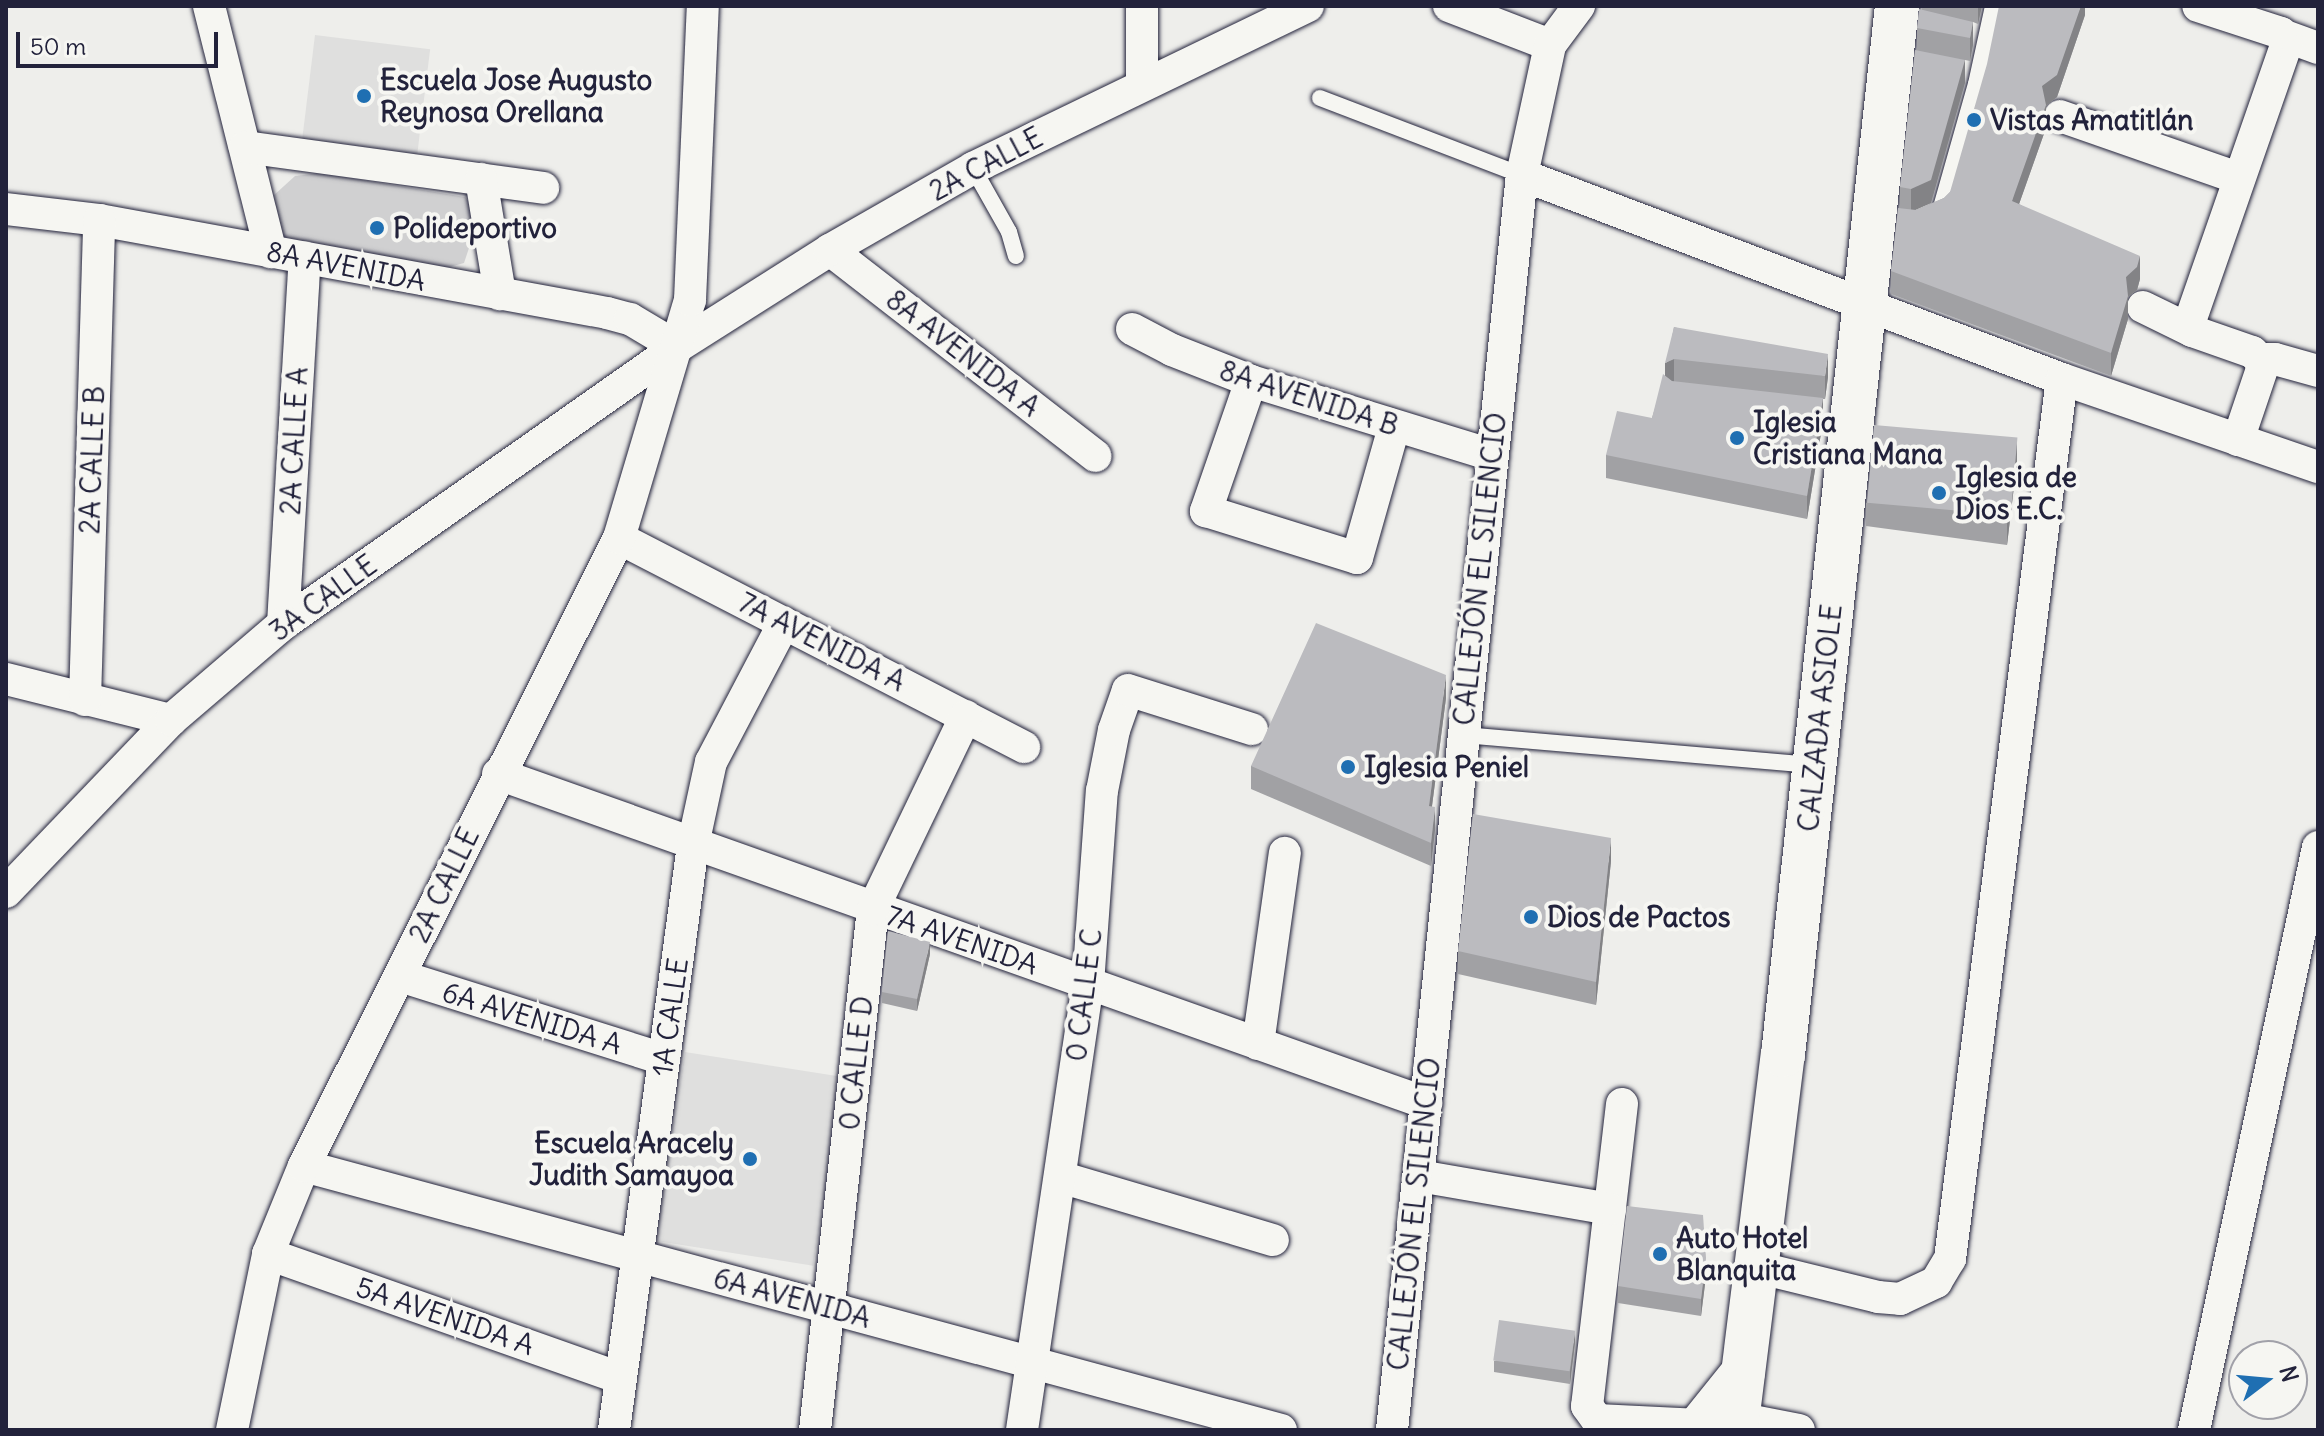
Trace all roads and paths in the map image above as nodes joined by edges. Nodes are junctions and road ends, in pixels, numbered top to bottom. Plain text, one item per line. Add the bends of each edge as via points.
1 (209, 6) edge
2 (703, 6) edge
3 (1142, 6) edge
4 (1308, 6) edge
5 (1449, 6) edge
6 (1579, 6) edge
7 (1993, 6) edge
8 (2198, 6) edge
9 (1900, 30) edge
10 (2285, 36) junction
11 (1550, 45) junction
12 (2318, 48) edge
13 (1142, 84) junction
14 (1320, 98) dead end
15 (2060, 116) dead end
16 (245, 147) junction
17 (973, 168) junction
18 (1522, 175) junction
19 (2238, 178) junction
20 (481, 179) junction
21 (543, 188) dead end
22 (6, 209) edge
23 (99, 220) junction
24 (1924, 221) edge
25 (830, 250) junction
26 (271, 252) junction
27 (1016, 256) dead end
28 (305, 258) junction
29 (500, 294) junction
30 (1866, 302) junction
31 (2143, 307) dead end
32 (2188, 327) junction
33 (1132, 329) dead end
34 (677, 347) junction
35 (2260, 359) junction
36 (2318, 371) edge
37 (2062, 379) junction
38 (1251, 381) junction
39 (1394, 427) junction
40 (2238, 440) junction
41 (1491, 455) junction
42 (1096, 456) dead end
43 (2318, 467) edge
44 (619, 538) junction
45 (784, 623) junction
46 (283, 624) junction
47 (6, 679) edge
48 (85, 700) junction
49 (966, 716) junction
50 (171, 720) junction
51 (1252, 729) dead end
52 (1463, 735) junction
53 (1024, 747) dead end
54 (1815, 765) junction
55 (498, 774) junction
56 (693, 845) junction
57 (2318, 847) edge
58 (1285, 853) dead end
59 (6, 892) edge
60 (873, 909) junction
61 (400, 976) junction
62 (1088, 984) junction
63 (1258, 1044) junction
64 (664, 1059) junction
65 (1426, 1103) junction
66 (1622, 1104) dead end
67 (304, 1166) junction
68 (1419, 1176) junction
69 (1060, 1177) junction
70 (1610, 1209) junction
71 (1273, 1240) dead end
72 (268, 1254) junction
73 (637, 1256) junction
74 (1756, 1267) junction
75 (828, 1308) junction
76 (1032, 1362) junction
77 (621, 1378) junction
78 (1223, 1422) edge
79 (1718, 1426) edge
80 (232, 1430) edge
81 (614, 1430) edge
82 (815, 1430) edge
83 (1022, 1430) edge
84 (1281, 1430) edge
85 (1392, 1430) edge
86 (1799, 1430) edge
87 (2194, 1430) edge

1 - 16 street
2 - 34 street, 2A CALLE via 690,300
3 - 13 street
4 - 13 street, 2A CALLE
5 - 11 street
6 - 11 street, CALLEJÓN EL SILENCIO
7 - 24 lane via 1980,35 1940,211
8 - 10 street
9 - 30 main road, CALZADA ASIOLE via 1881,217
10 - 12 street
10 - 19 street via 2286,47
11 - 18 street, CALLEJÓN EL SILENCIO
13 - 17 street, 2A CALLE
14 - 18 lane
15 - 19 street
16 - 20 street
16 - 26 street
17 - 25 street, 2A CALLE
17 - 27 lane via 1009,232
18 - 30 street
18 - 41 street, CALLEJÓN EL SILENCIO
19 - 32 street
20 - 21 street
20 - 29 street
22 - 23 street, 8A AVENIDA
23 - 26 street, 8A AVENIDA
23 - 48 street, 2A CALLE B
25 - 34 street, 2A CALLE
25 - 42 street, 8A AVENIDA A
26 - 28 street, 8A AVENIDA
28 - 29 street, 8A AVENIDA
28 - 46 street, 2A CALLE A
29 - 34 street, 8A AVENIDA via 630,319
30 - 37 street
30 - 54 main road, CALZADA ASIOLE via 1846,412
31 - 32 street
32 - 35 street
33 - 38 street, 8A AVENIDA B
34 - 44 street, 2A CALLE
34 - 46 street, 3A CALLE
35 - 36 street
35 - 40 street via 2262,369
37 - 40 street
37 - 74 street via 1950,1259 1936,1282 1900,1299
38 - 39 street, 8A AVENIDA B
38 - 39 street via 1206,511 1357,558
39 - 41 street, 8A AVENIDA B
40 - 43 street
41 - 52 street, CALLEJÓN EL SILENCIO
44 - 45 street, 7A AVENIDA A
44 - 55 street, 2A CALLE
45 - 49 street, 7A AVENIDA A
45 - 56 street, 1A CALLE via 711,762
46 - 50 street, 3A CALLE
47 - 48 street
48 - 50 street
49 - 53 street, 7A AVENIDA A
49 - 60 street, 0 CALLE D
50 - 59 street, 3A CALLE
51 - 62 street, 0 CALLE C via 1128,690 1102,791
52 - 54 lane
52 - 65 street, CALLEJÓN EL SILENCIO
54 - 74 main road, CALZADA ASIOLE
55 - 56 street, 7A AVENIDA
55 - 61 street, 2A CALLE
56 - 60 street, 7A AVENIDA
56 - 64 street, 1A CALLE
57 - 87 street
58 - 63 street
60 - 62 street, 7A AVENIDA
60 - 75 street, 0 CALLE D
61 - 64 street, 6A AVENIDA A
61 - 67 street, 2A CALLE
62 - 63 street, 7A AVENIDA
62 - 69 street, 0 CALLE C
63 - 65 street, 7A AVENIDA
64 - 73 street, 1A CALLE
65 - 68 street, CALLEJÓN EL SILENCIO
66 - 70 street
67 - 72 street, 2A CALLE
67 - 73 street, 6A AVENIDA
68 - 70 street
68 - 85 street, CALLEJÓN EL SILENCIO
69 - 71 street
69 - 76 street, 0 CALLE C
70 - 79 street via 1587,1406 1597,1420
72 - 77 street, 5A AVENIDA A
72 - 80 street, 2A CALLE
73 - 75 street, 6A AVENIDA
73 - 77 street, 1A CALLE
74 - 79 main road, CALZADA ASIOLE via 1743,1373
75 - 76 street, 6A AVENIDA
75 - 82 street, 0 CALLE D
76 - 78 street, 6A AVENIDA
76 - 83 street, 0 CALLE C
77 - 81 street, 1A CALLE
78 - 84 street, 6A AVENIDA
79 - 86 street

